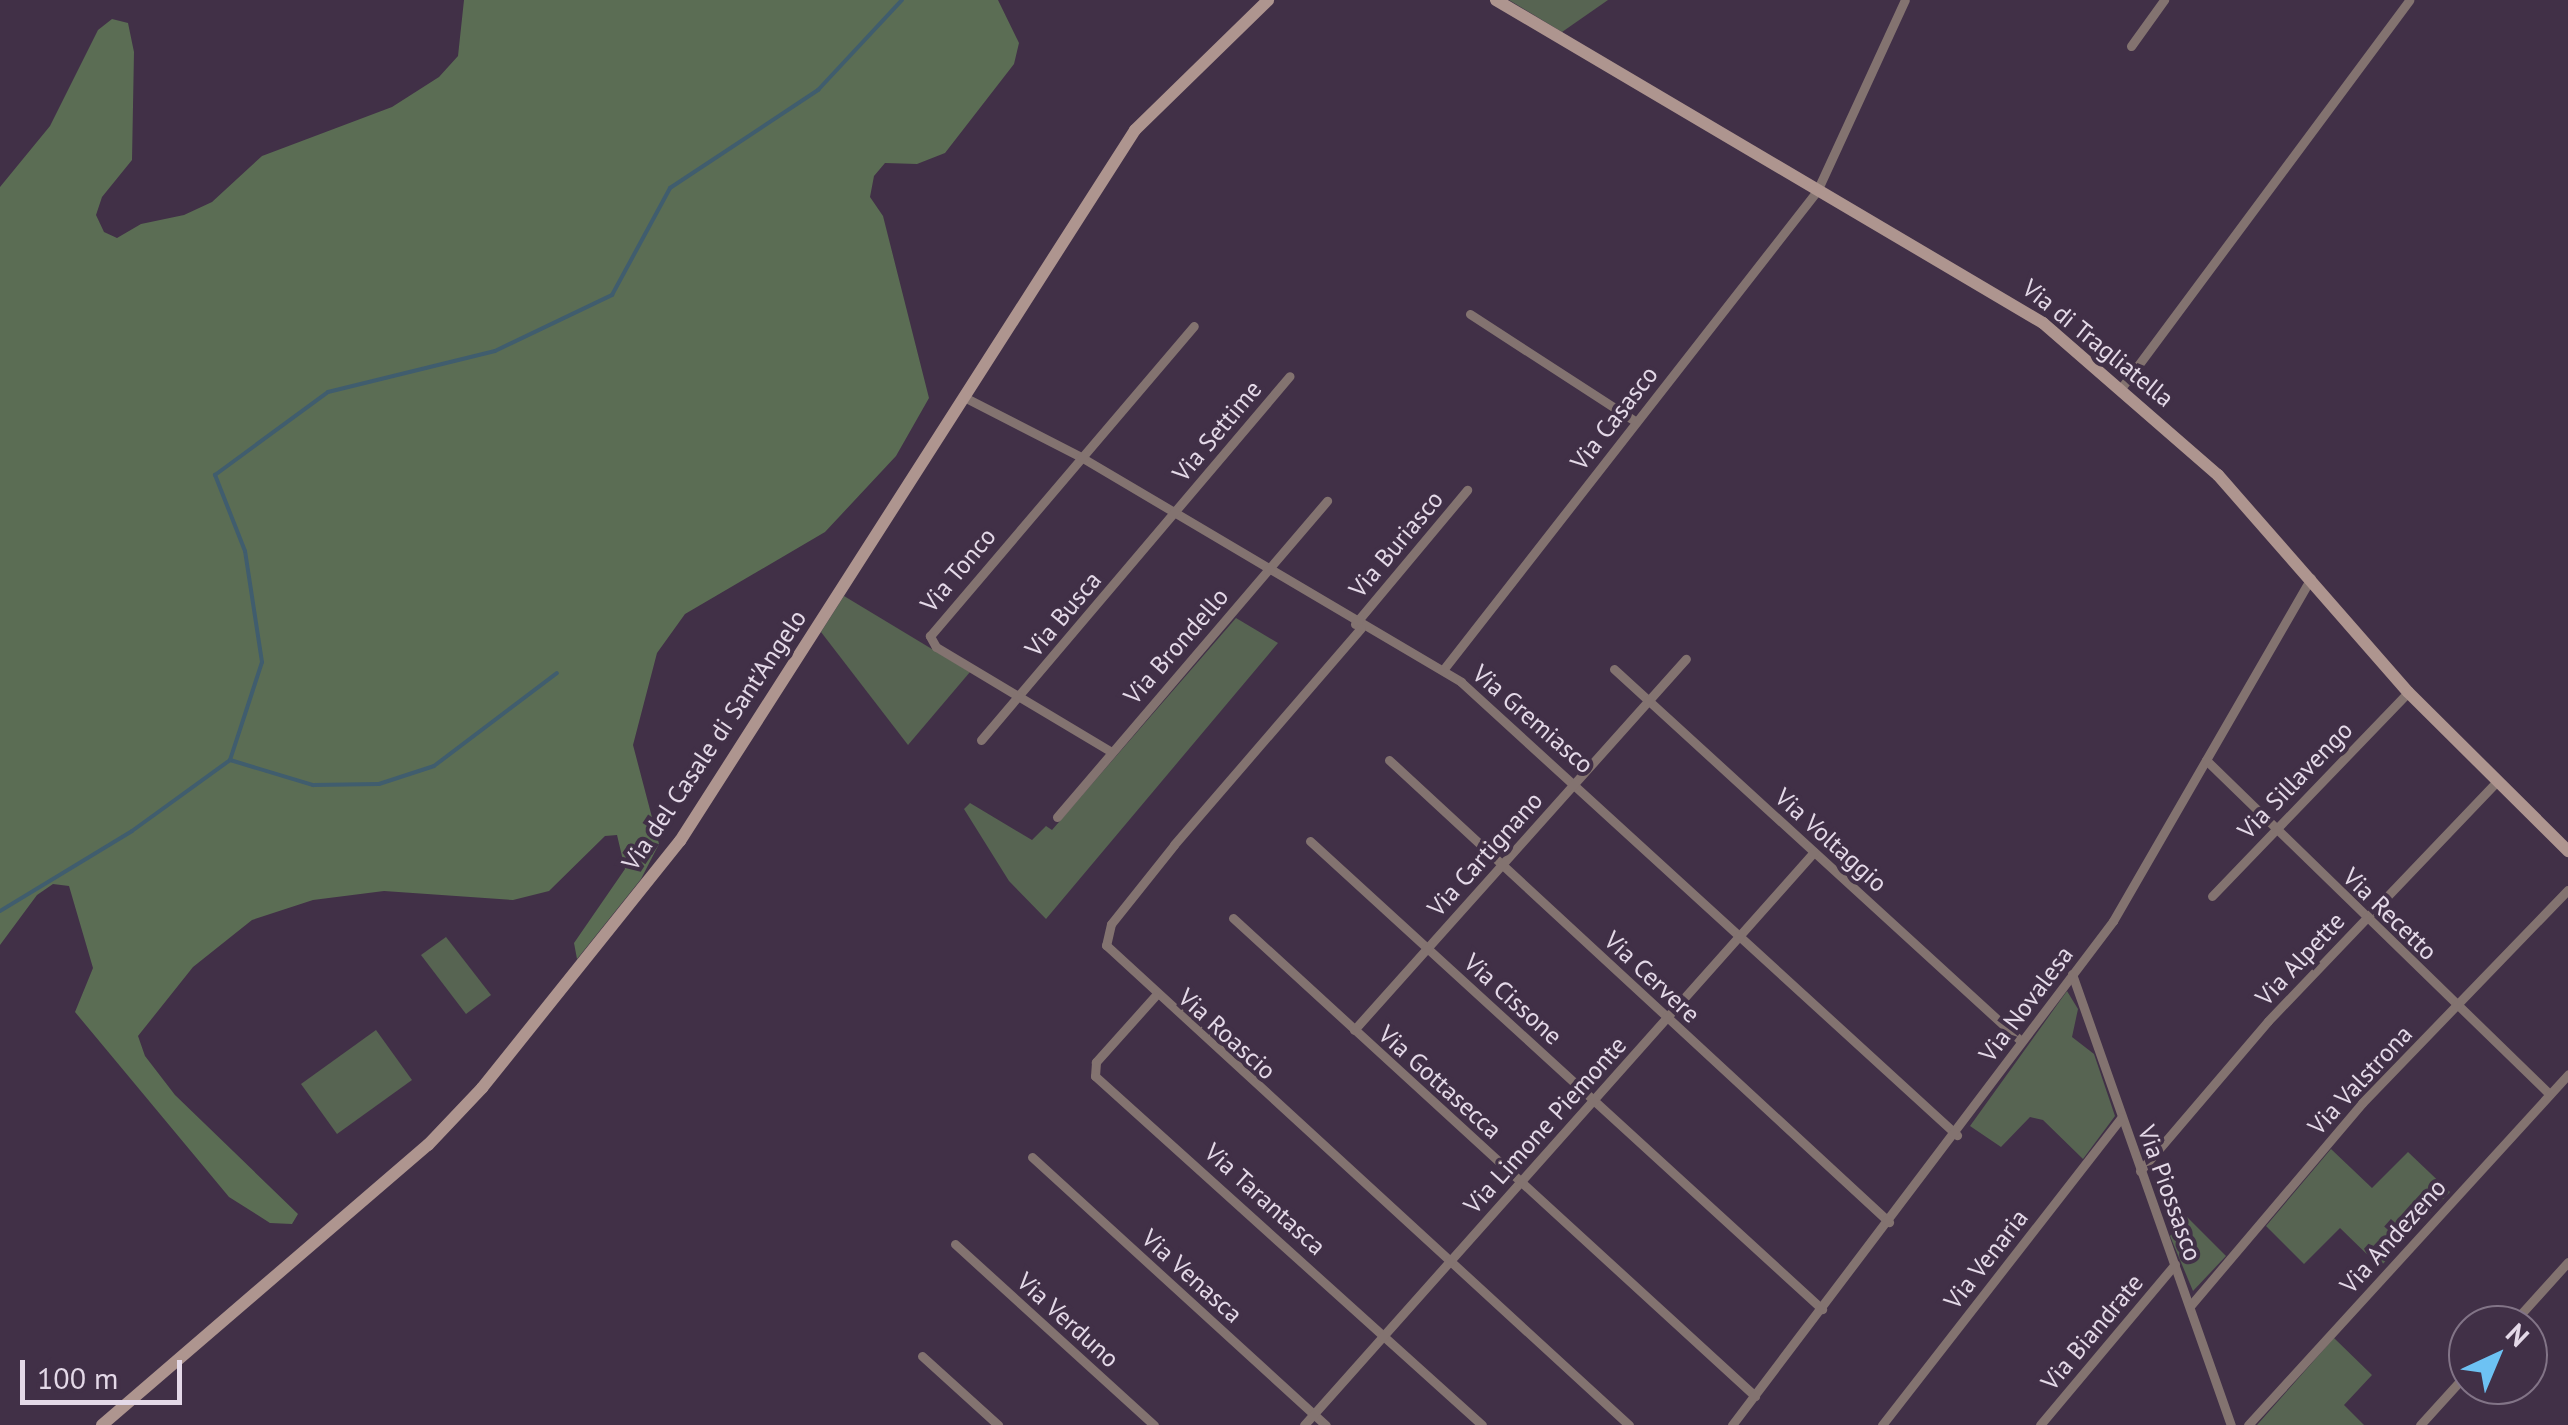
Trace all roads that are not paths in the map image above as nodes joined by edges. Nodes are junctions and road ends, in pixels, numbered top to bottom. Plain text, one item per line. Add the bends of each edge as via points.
1 (1268, 0) edge
2 (1496, 0) edge
3 (1904, 0) edge
4 (2164, 0) edge
5 (2409, 0) edge
6 (2131, 46) dead end
7 (1817, 191) junction
8 (1470, 314) dead end
9 (1194, 326) dead end
10 (1290, 376) dead end
11 (2122, 387) junction
12 (964, 397) junction
13 (1636, 422) junction
14 (1081, 457) junction
15 (1467, 490) dead end
16 (1327, 501) dead end
17 (1175, 513) junction
18 (1270, 569) junction
19 (2310, 578) junction
20 (1359, 626) junction
21 (1686, 659) dead end
22 (1614, 669) dead end
23 (1442, 670) junction
24 (2408, 692) junction
25 (1018, 696) junction
26 (1649, 701) junction
27 (981, 740) dead end
28 (1110, 751) junction
29 (1390, 760) dead end
30 (2206, 760) junction
31 (2496, 782) junction
32 (1576, 783) junction
33 (1057, 817) dead end
34 (2274, 828) junction
35 (1310, 841) dead end
36 (1814, 852) junction
37 (2568, 852) edge
38 (1503, 866) junction
39 (2568, 890) edge
40 (2212, 896) dead end
41 (1233, 918) dead end
42 (2366, 918) junction
43 (1743, 936) junction
44 (1428, 948) junction
45 (2072, 974) junction
46 (1156, 996) junction
47 (2456, 1006) junction
48 (1669, 1019) junction
49 (1354, 1030) junction
50 (2021, 1041) junction
51 (2568, 1074) edge
52 (2549, 1094) junction
53 (1596, 1101) junction
54 (2122, 1118) junction
55 (1957, 1135) junction
56 (1032, 1158) dead end
57 (2140, 1171) junction
58 (1520, 1182) junction
59 (1890, 1222) junction
60 (954, 1244) dead end
61 (1449, 1260) junction
62 (2568, 1262) edge
63 (2174, 1264) junction
64 (2529, 1305) edge
65 (2190, 1306) junction
66 (1822, 1308) junction
67 (1384, 1335) junction
68 (922, 1356) dead end
69 (2448, 1394) edge
70 (1755, 1396) junction
71 (1314, 1414) junction
72 (102, 1425) edge
73 (998, 1425) edge
74 (1154, 1425) edge
75 (1304, 1425) edge
76 (1326, 1425) edge
77 (1482, 1425) edge
78 (1630, 1425) edge
79 (1732, 1425) edge
80 (1882, 1425) edge
81 (2040, 1425) edge
82 (2231, 1425) edge
83 (2248, 1425) edge
84 (2420, 1425) edge

1 - 12 main road, Via del Casale di Sant'Angelo via 1135,130
2 - 7 main road, Via di Tragliatella
3 - 7 street, Via Casasco
4 - 6 street
5 - 11 street
7 - 11 main road, Via di Tragliatella via 2019,306
7 - 13 street, Via Casasco
8 - 13 street
9 - 14 street
10 - 17 street, Via Settime
11 - 19 main road, Via di Tragliatella via 2218,475
12 - 14 street, Via Gremiasco
12 - 72 main road, Via del Casale di Sant'Angelo via 680,841 482,1088 428,1145
13 - 23 street, Via Casasco
14 - 17 street, Via Gremiasco
14 - 25 street, Via Tonco via 930,636 936,647
15 - 20 street, Via Buriasco
16 - 18 street, Via Brondello
17 - 18 street, Via Gremiasco
17 - 25 street, Via Busca
18 - 20 street, Via Gremiasco
18 - 28 street, Via Brondello
19 - 24 main road, Via di Tragliatella
19 - 30 street, Via Novalesa
20 - 23 street, Via Gremiasco
20 - 46 street, Via Roascio via 1108,928 1110,953
21 - 26 street, Via Cartignano
22 - 26 street, Via Voltaggio
23 - 32 street, Via Gremiasco
24 - 31 main road, Via di Tragliatella
24 - 34 street, Via Sillavengo
25 - 27 street, Via Busca
25 - 28 street, Via Tonco
26 - 32 street, Via Cartignano
26 - 36 street, Via Voltaggio
28 - 33 street, Via Brondello
29 - 38 street, Via Cervere
30 - 34 street, Via Recetto
30 - 45 street, Via Novalesa via 2124,903
31 - 37 main road, Via di Tragliatella
31 - 42 street, Via Alpette
32 - 38 street, Via Cartignano
32 - 43 street, Via Gremiasco
34 - 40 street, Via Sillavengo
34 - 42 street, Via Recetto
35 - 44 street, Via Cissone
36 - 43 street, Via Limone Piemonte
36 - 50 street, Via Voltaggio
38 - 44 street, Via Cartignano
38 - 48 street, Via Cervere
39 - 47 street, Via Valstrona
41 - 49 street, Via Gottasecca
42 - 47 street, Via Recetto
42 - 57 street, Via Alpette
43 - 48 street, Via Limone Piemonte
43 - 55 street, Via Gremiasco
44 - 49 street, Via Cartignano
44 - 53 street, Via Cissone
45 - 50 street, Via Novalesa
45 - 54 street, Via Piossasco
46 - 61 street, Via Roascio
46 - 67 street, Via Tarantasca via 1097,1060 1095,1076
47 - 52 street, Via Recetto
47 - 65 street, Via Valstrona via 2362,1103
48 - 53 street, Via Limone Piemonte
48 - 59 street, Via Cervere
49 - 58 street, Via Gottasecca
50 - 55 street, Via Novalesa
51 - 52 street, Via Andezeno
52 - 83 street, Via Andezeno
53 - 58 street, Via Limone Piemonte
53 - 66 street, Via Cissone
54 - 57 street, Via Piossasco
54 - 80 street, Via Venaria
55 - 59 street, Via Novalesa
56 - 71 street, Via Venasca
57 - 63 street, Via Piossasco
58 - 61 street, Via Limone Piemonte
58 - 70 street, Via Gottasecca
59 - 66 street, Via Novalesa
60 - 74 street, Via Verduno
61 - 67 street, Via Limone Piemonte
61 - 78 street, Via Roascio
62 - 64 street
63 - 65 street, Via Piossasco
63 - 81 street, Via Biandrate
65 - 82 street, Via Piossasco
66 - 70 street, Via Novalesa
67 - 71 street, Via Limone Piemonte
67 - 77 street, Via Tarantasca
68 - 73 street
69 - 84 street
70 - 79 street, Via Novalesa
71 - 75 street, Via Limone Piemonte
71 - 76 street, Via Venasca

